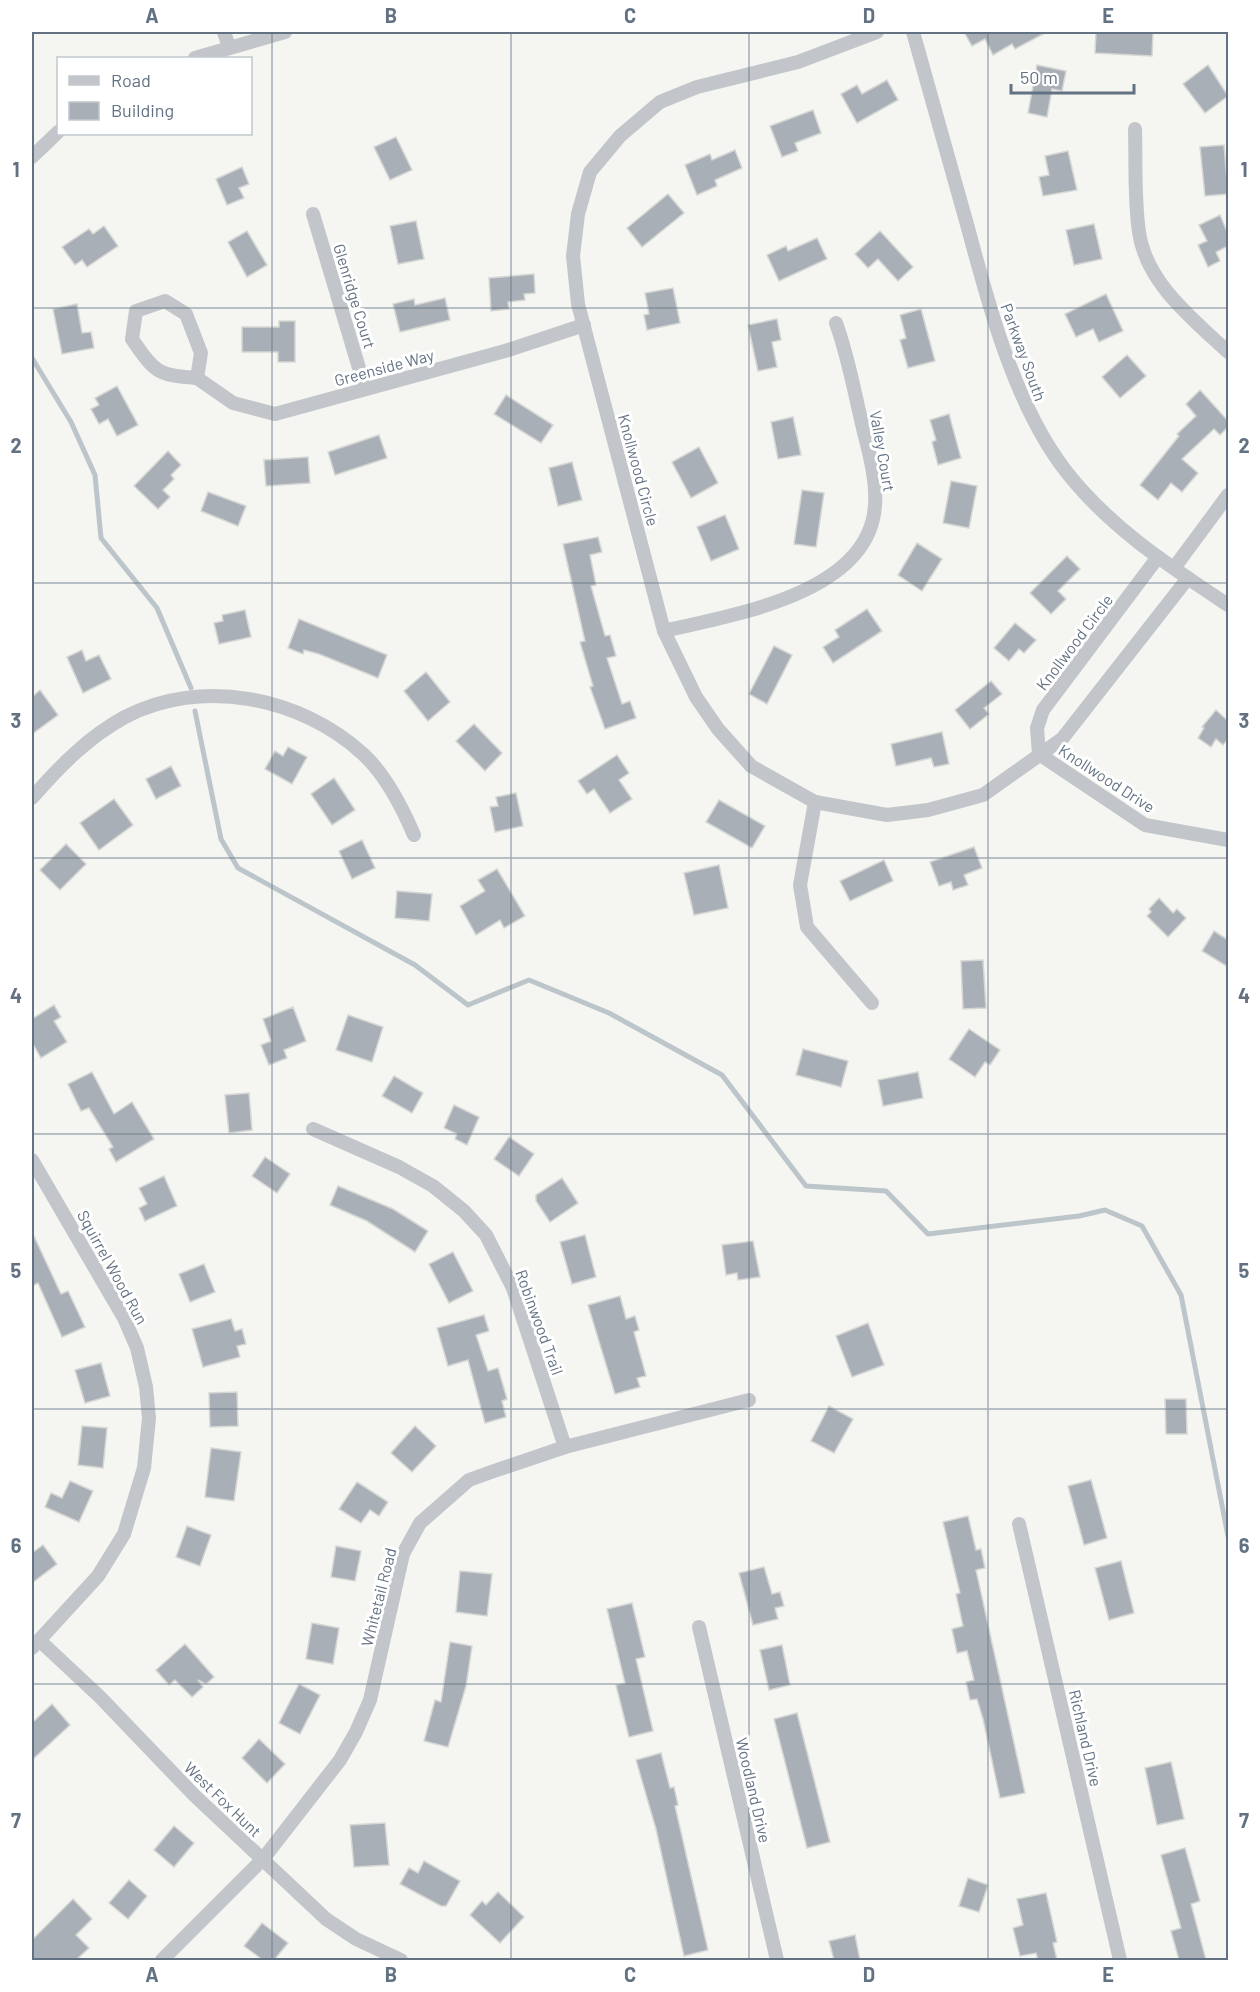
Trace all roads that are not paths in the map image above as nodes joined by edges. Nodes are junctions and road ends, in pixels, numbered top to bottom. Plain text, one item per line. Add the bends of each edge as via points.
1 (224, 32) edge
2 (285, 32) edge
3 (877, 32) edge
4 (913, 32) edge
5 (256, 35) edge
6 (229, 47) junction
7 (198, 57) edge
8 (1135, 129) dead end
9 (57, 133) edge
10 (32, 157) edge
11 (313, 214) dead end
12 (836, 323) dead end
13 (584, 325) junction
14 (1228, 352) edge
15 (197, 378) junction
16 (365, 388) junction
17 (1228, 495) edge
18 (1158, 557) junction
19 (1174, 568) junction
20 (1188, 578) junction
21 (1228, 605) edge
22 (664, 632) junction
23 (1039, 754) junction
24 (32, 798) edge
25 (814, 802) junction
26 (414, 835) dead end
27 (1228, 840) edge
28 (872, 1003) dead end
29 (312, 1129) dead end
30 (32, 1160) edge
31 (748, 1400) dead end
32 (565, 1447) junction
33 (1019, 1524) dead end
34 (699, 1627) dead end
35 (35, 1644) edge
36 (263, 1860) junction
37 (162, 1960) edge
38 (401, 1960) edge
39 (777, 1960) edge
40 (1120, 1960) edge

1 - 6 street
2 - 5 street
3 - 13 street, Knollwood Circle via 798,62 688,90 660,102 620,136 590,172 578,214 573,256
4 - 18 street, Parkway South via 988,301 1032,419 1065,470 1105,515
5 - 6 street
6 - 7 street
8 - 14 street via 1139,233 1149,263 1164,289
9 - 10 street
11 - 16 street, Glenridge Court
12 - 22 street, Valley Court via 870,462 875,505 866,538 844,565 822,583 751,611
13 - 16 street, Greenside Way via 505,351
13 - 22 street, Knollwood Circle
15 - 15 street via 201,353 186,314 165,301 136,311 132,339 150,364 168,376
15 - 16 street, Greenside Way via 233,403 275,414
17 - 19 street
18 - 19 street, Parkway South
18 - 23 street, Knollwood Circle via 1043,710 1037,728
19 - 20 street, Parkway South
20 - 21 street, Parkway South
20 - 23 street, Knollwood Circle via 1062,739
22 - 25 street, Knollwood Circle via 696,698 718,729 751,766
23 - 25 street, Knollwood Circle via 983,795 928,810 887,815
23 - 27 street, Knollwood Drive via 1145,825
24 - 26 street via 88,740 125,717 180,699 231,696 292,710 340,735 365,756 386,783
25 - 28 street via 800,885 807,927
29 - 32 street, Robinwood Trail via 433,1186 486,1235 513,1288
30 - 35 street, Squirrel Wood Run via 124,1318 137,1348 149,1418 144,1468 124,1534 98,1576
31 - 32 street, Whitetail Road
32 - 36 street, Whitetail Road via 469,1480 420,1522 403,1554 370,1700 356,1732 309,1802
33 - 40 street, Richland Drive
34 - 39 street, Woodland Drive
35 - 36 street, West Fox Hunt via 100,1697
36 - 37 street, Whitetail Road
36 - 38 street, West Fox Hunt via 326,1919 356,1939

